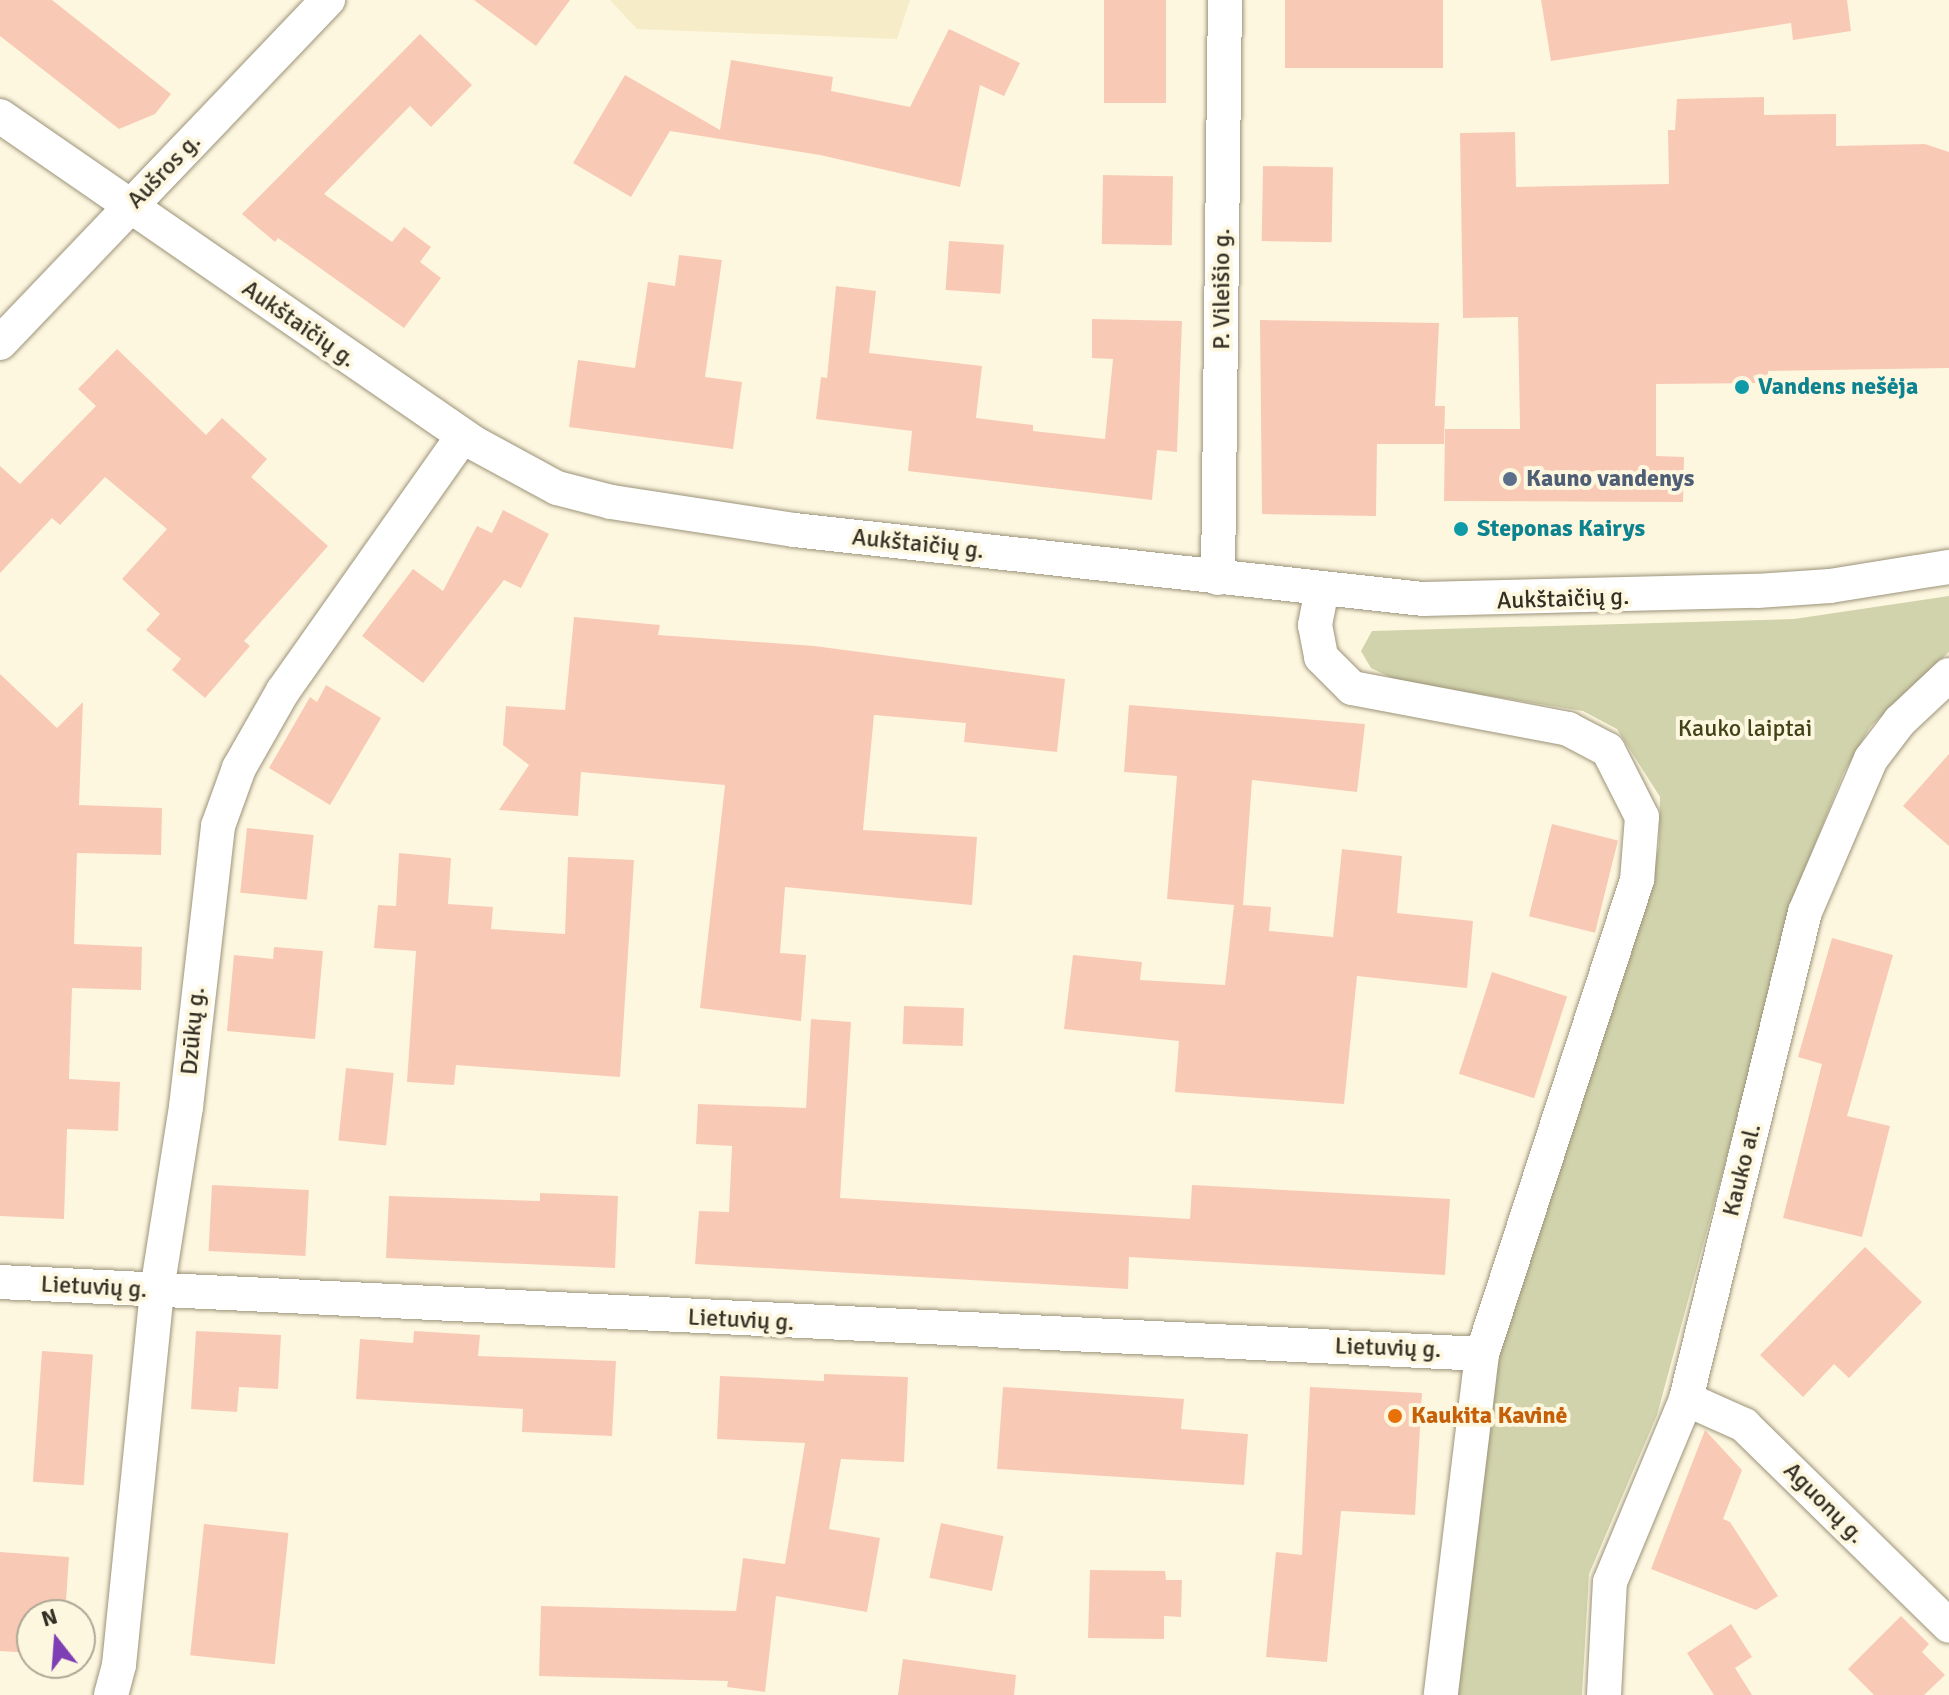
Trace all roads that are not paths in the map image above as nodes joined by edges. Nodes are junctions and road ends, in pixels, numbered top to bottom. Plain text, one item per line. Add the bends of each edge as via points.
1 (328, 0) edge
2 (1225, 0) edge
3 (0, 116) edge
4 (130, 207) junction
5 (0, 343) edge
6 (463, 436) junction
7 (1949, 567) edge
8 (1218, 578) junction
9 (1322, 589) junction
10 (1949, 675) edge
11 (0, 1282) edge
12 (157, 1290) junction
13 (1482, 1354) junction
14 (1686, 1399) junction
15 (1949, 1626) edge
16 (111, 1695) edge
17 (1441, 1695) edge
18 (1604, 1695) edge

1 - 4 street, Aušros g.
2 - 8 street, P. Vileišio g.
3 - 4 street, Aukštaičių g.
4 - 5 street, Aušros g.
4 - 6 street, Aukštaičių g.
6 - 8 street, Aukštaičių g. via 557,488 625,504 794,530
6 - 12 street, Dzūkų g. via 283,691 239,768 218,826 186,1107
7 - 9 street, Aukštaičių g. via 1830,586 1616,597 1485,601
8 - 9 street, Aukštaičių g.
9 - 13 street via 1315,625 1321,657 1352,688 1377,697 1568,729 1608,750 1642,817 1637,880
10 - 14 street, Kauko al. via 1900,721 1871,759 1805,912
11 - 12 street, Lietuvių g.
12 - 13 street, Lietuvių g.
12 - 16 street, Dzūkų g. via 119,1665
13 - 17 street
14 - 15 street, Aguonų g. via 1744,1425
14 - 18 street, Kauko al. via 1610,1582

